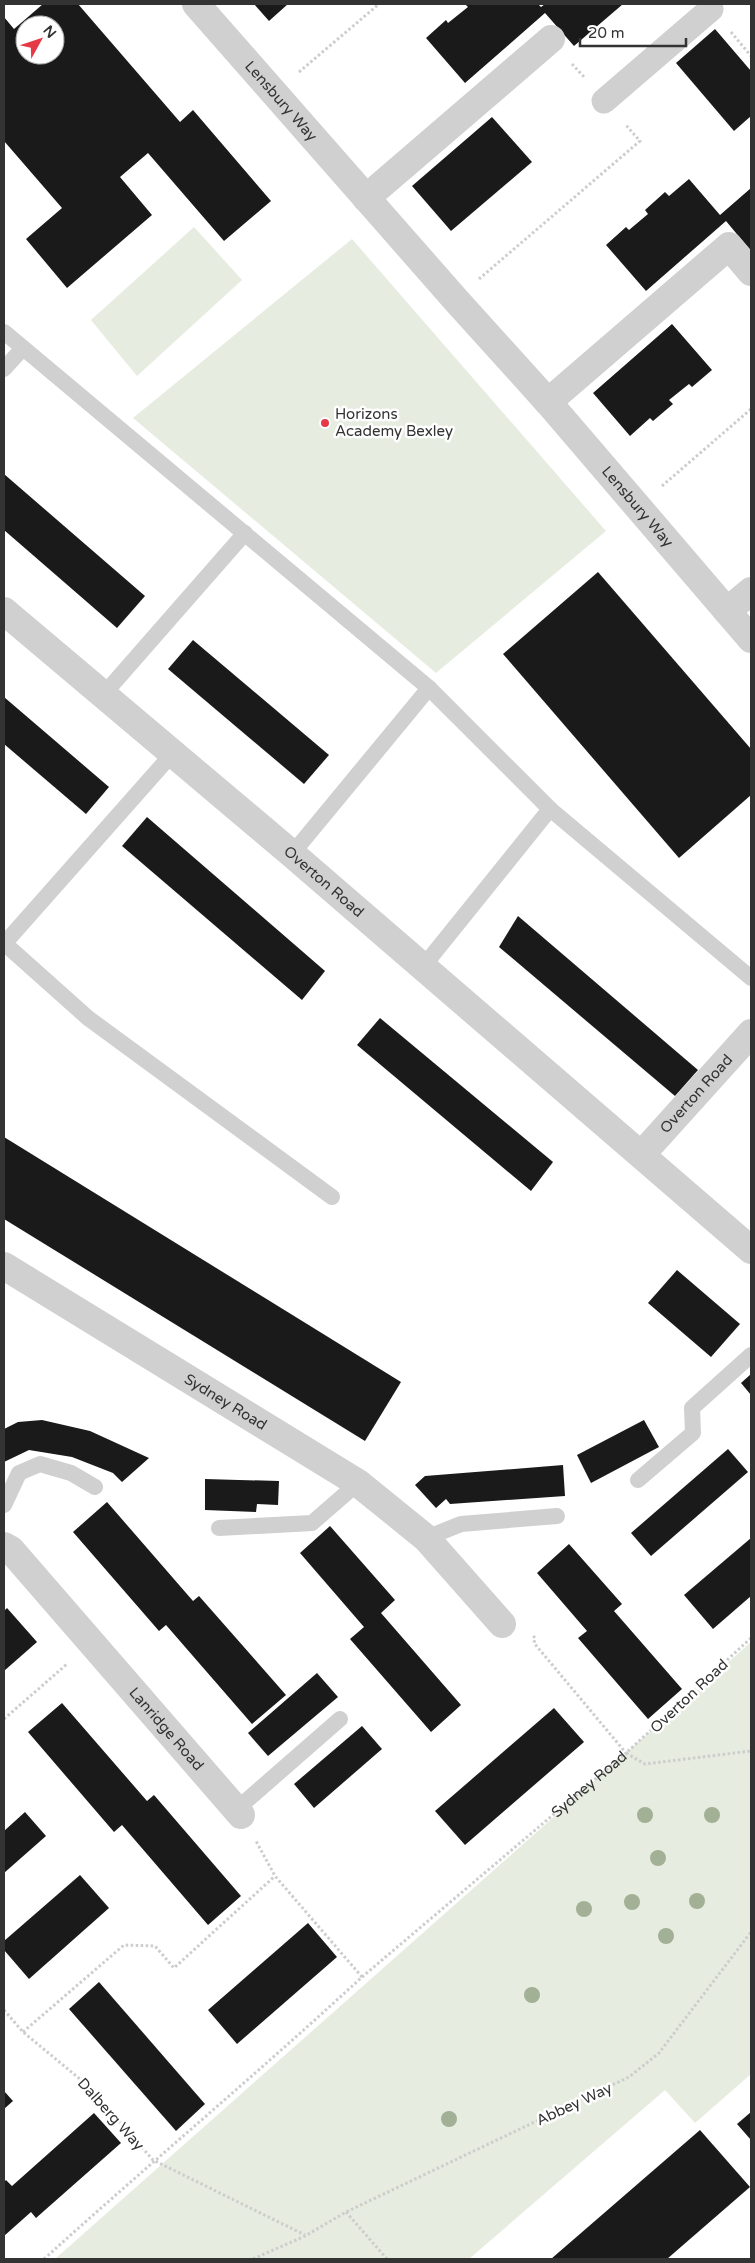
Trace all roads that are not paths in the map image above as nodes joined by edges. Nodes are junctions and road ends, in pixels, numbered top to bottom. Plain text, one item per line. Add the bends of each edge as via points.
1 (196, 4) edge
2 (711, 8) dead end
3 (551, 39) road end
4 (604, 101) road end
5 (366, 198) junction
6 (751, 272) edge
7 (4, 332) edge
8 (23, 348) junction
9 (4, 369) edge
10 (548, 402) junction
11 (245, 533) junction
12 (751, 590) edge
13 (4, 611) edge
14 (727, 611) junction
15 (751, 639) edge
16 (429, 688) junction
17 (104, 694) junction
18 (173, 753) junction
19 (550, 809) junction
20 (292, 854) junction
21 (4, 944) edge
22 (422, 968) junction
23 (751, 978) edge
24 (751, 1033) edge
25 (642, 1154) junction
26 (332, 1197) dead end
27 (751, 1250) edge
28 (4, 1266) edge
29 (751, 1355) edge
30 (638, 1480) dead end
31 (358, 1483) junction
32 (95, 1487) dead end
33 (4, 1504) edge
34 (557, 1516) dead end
35 (220, 1528) dead end
36 (426, 1538) junction
37 (4, 1546) edge
38 (502, 1624) dead end
39 (340, 1719) dead end
40 (239, 1812) joint

1 - 5 street, Lensbury Way
2 - 4 street
3 - 5 street
5 - 10 street, Lensbury Way
6 - 10 street via 729,246
7 - 8 lane
8 - 9 lane
8 - 11 lane
10 - 14 street, Lensbury Way
11 - 16 lane
11 - 17 lane
12 - 14 street
13 - 17 street, Overton Road
14 - 15 street, Lensbury Way
16 - 19 lane
16 - 20 lane
17 - 18 street, Overton Road
18 - 20 street, Overton Road
18 - 21 lane
19 - 22 lane
19 - 23 lane
20 - 22 street, Overton Road
21 - 26 lane via 88,1018
22 - 25 street, Overton Road
24 - 25 street, Overton Road
25 - 27 street, Overton Road
28 - 31 street, Sydney Road
29 - 30 lane via 692,1408 693,1433
31 - 35 lane via 312,1523
31 - 36 street, Sydney Road
32 - 33 lane via 71,1473 40,1464 19,1473
34 - 36 lane via 461,1524
36 - 38 street, Sydney Road
37 - 40 street, Lanridge Road via 11,1550
39 - 40 lane

